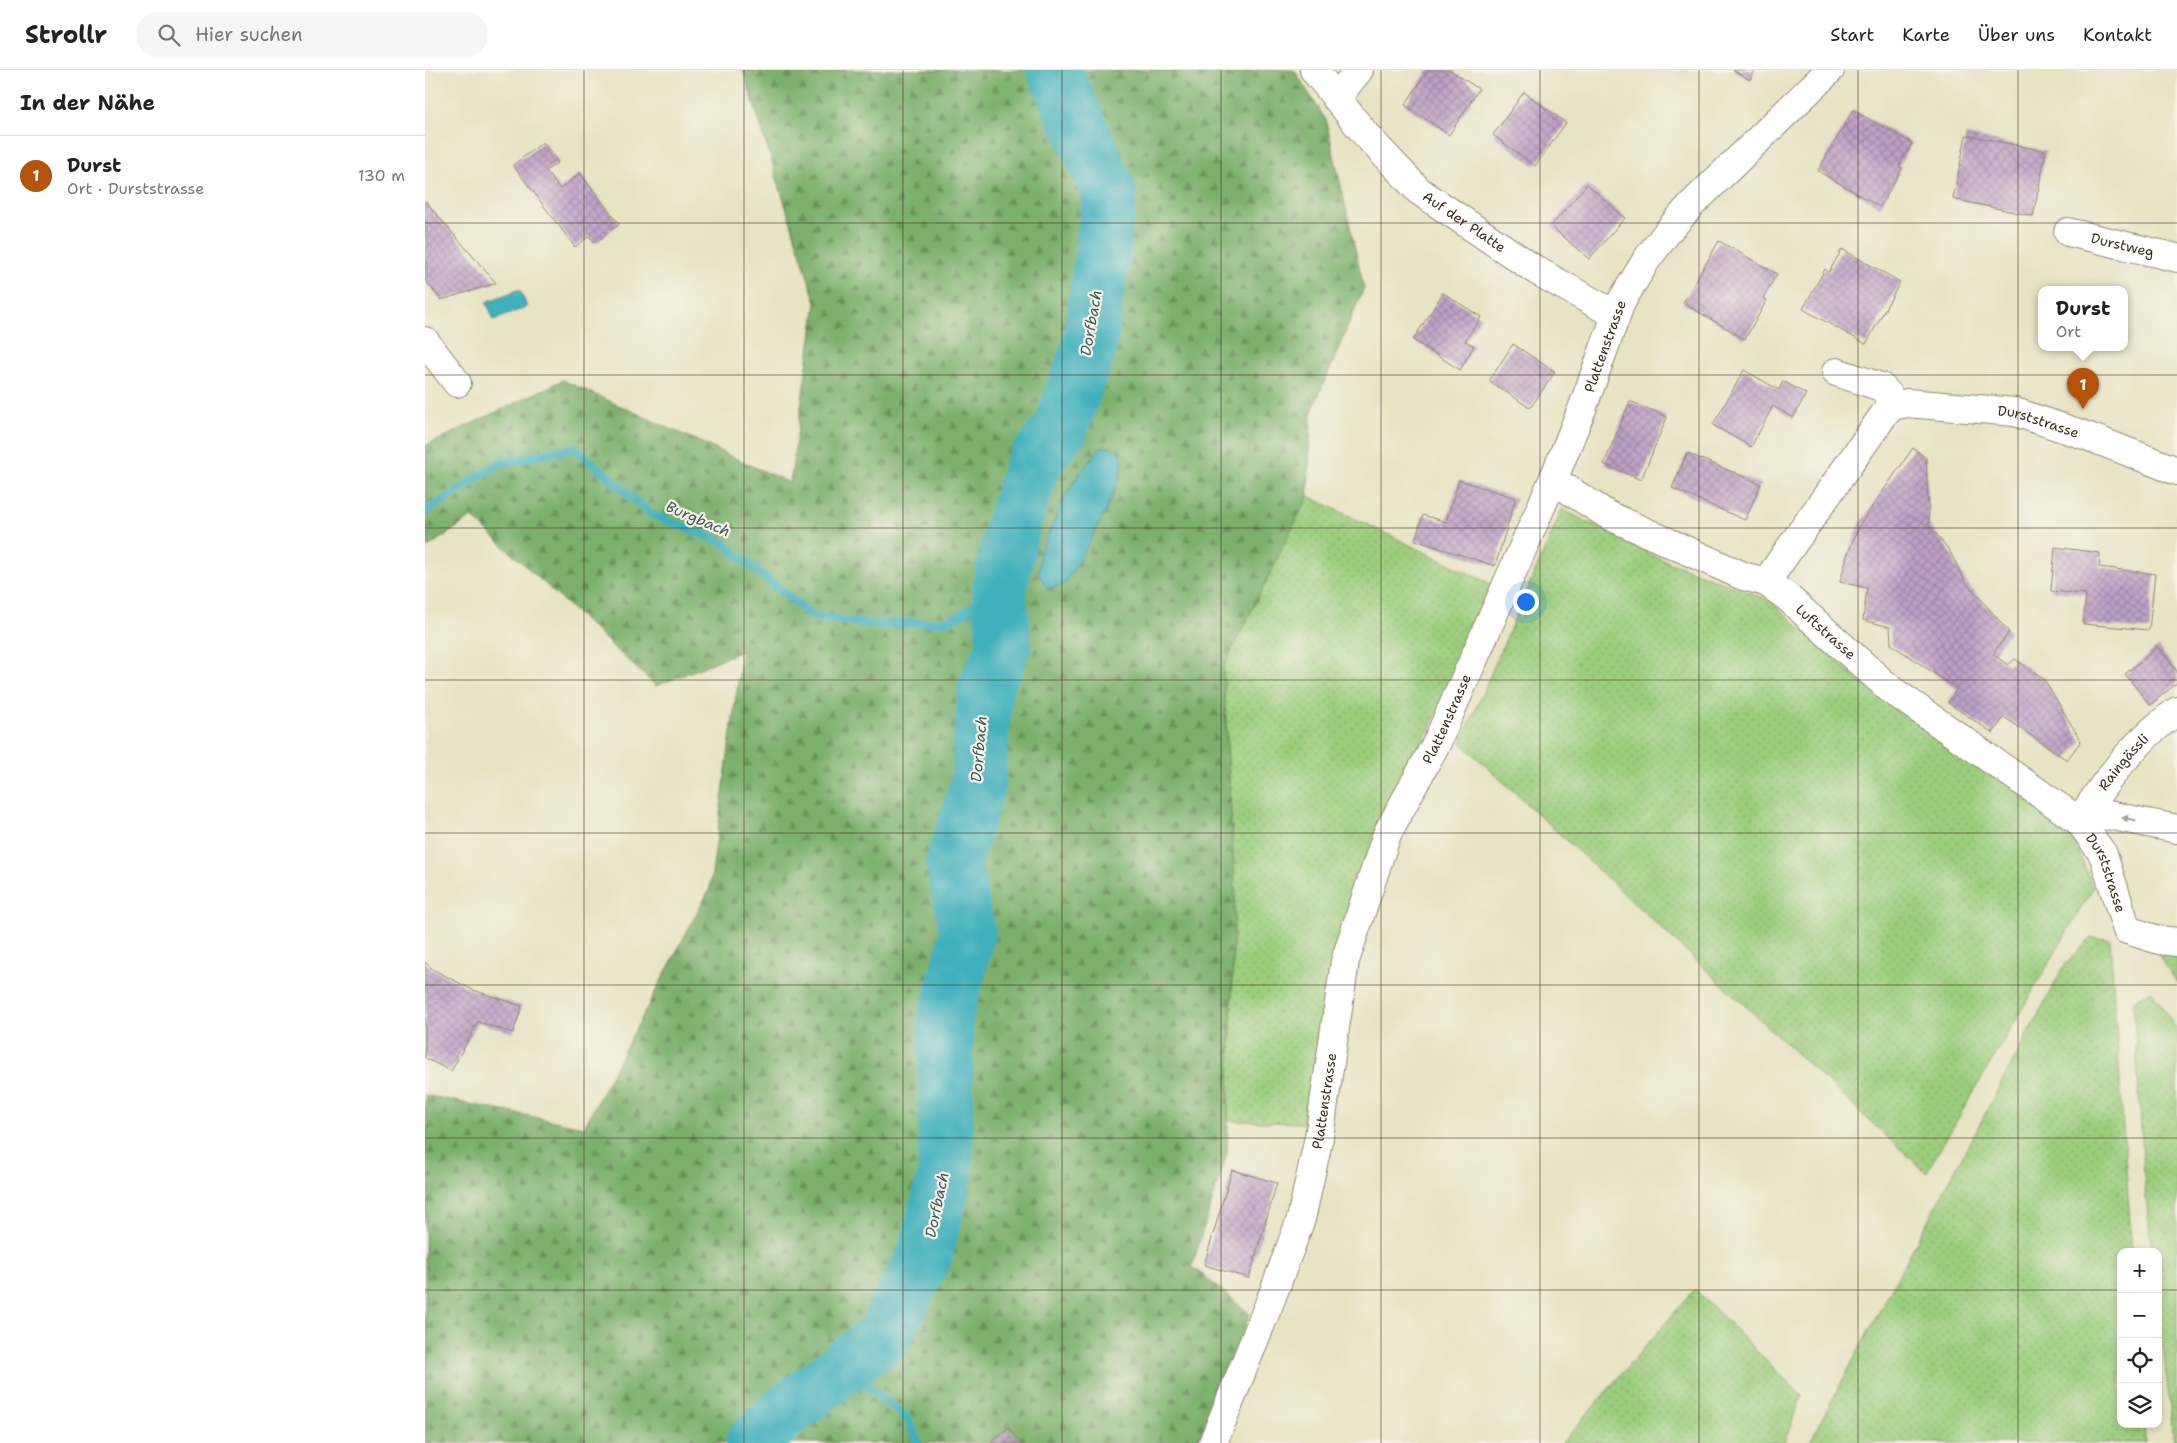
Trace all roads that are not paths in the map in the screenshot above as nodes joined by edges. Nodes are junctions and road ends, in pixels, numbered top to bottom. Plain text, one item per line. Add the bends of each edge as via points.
1 (1314, 70) edge
2 (1359, 70) edge
3 (1830, 70) edge
4 (1336, 98) junction
5 (2068, 232) dead end
6 (2177, 258) edge
7 (1616, 316) junction
8 (425, 341) edge
9 (1836, 372) dead end
10 (457, 383) dead end
11 (1892, 406) junction
12 (2177, 470) edge
13 (1553, 480) junction
14 (1766, 582) junction
15 (2177, 711) edge
16 (2079, 821) junction
17 (2177, 829) edge
18 (2177, 942) edge
19 (1213, 1443) edge

1 - 4 street, Auf der Platte
2 - 4 street
3 - 7 street, Plattenstrasse via 1669,230 1647,259
4 - 7 street, Auf der Platte via 1419,191 1537,271
5 - 6 street, Durstweg
7 - 13 street, Plattenstrasse
8 - 10 street
9 - 11 street via 1881,387 1888,394
11 - 12 street, Durststrasse via 1929,404 2015,412
11 - 14 street
13 - 14 street, Luftstrasse via 1608,515 1743,576
13 - 19 street, Plattenstrasse via 1437,742 1387,834 1345,961 1319,1138 1301,1219
14 - 16 street, Luftstrasse via 1890,689
15 - 16 street, Raingässli via 2133,749 2109,776
17 -> 16 street via 2108,815
16 - 18 street, Durststrasse via 2103,854 2127,930

